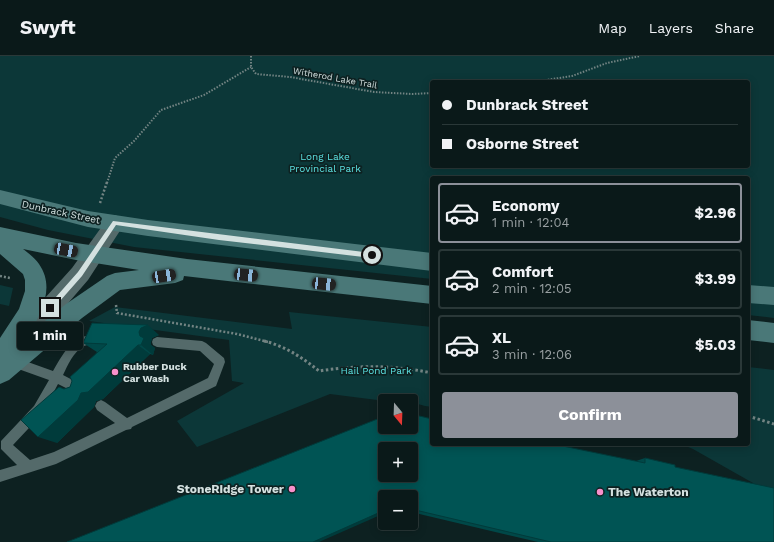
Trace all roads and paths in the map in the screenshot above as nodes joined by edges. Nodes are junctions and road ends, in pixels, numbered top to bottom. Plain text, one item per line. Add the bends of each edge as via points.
1 (251, 56) edge
2 (640, 56) edge
3 (251, 68) junction
4 (546, 80) edge
5 (430, 93) edge
6 (0, 197) edge
7 (88, 219) junction
8 (115, 223) junction
9 (0, 235) edge
10 (0, 244) edge
11 (94, 256) junction
12 (430, 262) edge
13 (200, 270) junction
14 (0, 276) edge
15 (36, 282) junction
16 (115, 282) junction
17 (750, 294) edge
18 (430, 295) edge
19 (774, 296) edge
20 (750, 330) edge
21 (774, 333) edge
22 (97, 338) edge
23 (157, 342) dead end
24 (3, 364) edge
25 (430, 372) edge
26 (56, 377) junction
27 (80, 390) edge
28 (101, 406) dead end
29 (750, 417) edge
30 (127, 424) junction
31 (774, 424) edge
32 (28, 467) junction
33 (0, 476) edge

1 - 3 path
2 - 4 path via 572,76
3 - 5 path, Witherod Lake Trail via 256,74 305,79 374,92
3 - 7 path via 204,95 161,110 134,141 114,158 99,205
6 - 7 main road, Dunbrack Street
7 - 8 main road, Dunbrack Street
8 - 11 street
8 - 12 main road, Dunbrack Street
9 - 11 main road
10 - 15 main road via 9,248 31,269
11 - 13 main road
11 - 24 street
13 - 16 main road
13 - 18 main road
14 - 15 path
15 - 24 main road via 31,309
16 - 24 main road
16 - 25 path via 117,314 237,334 276,344 306,360 319,371 348,366 416,369
17 - 19 main road
20 - 21 main road
22 - 26 lane via 76,345
23 - 30 lane via 202,346 220,362 212,382
24 - 26 lane
26 - 27 lane
26 - 32 lane via 38,410 5,445
28 - 30 lane
29 - 31 path
30 - 32 lane via 56,458
32 - 33 lane

